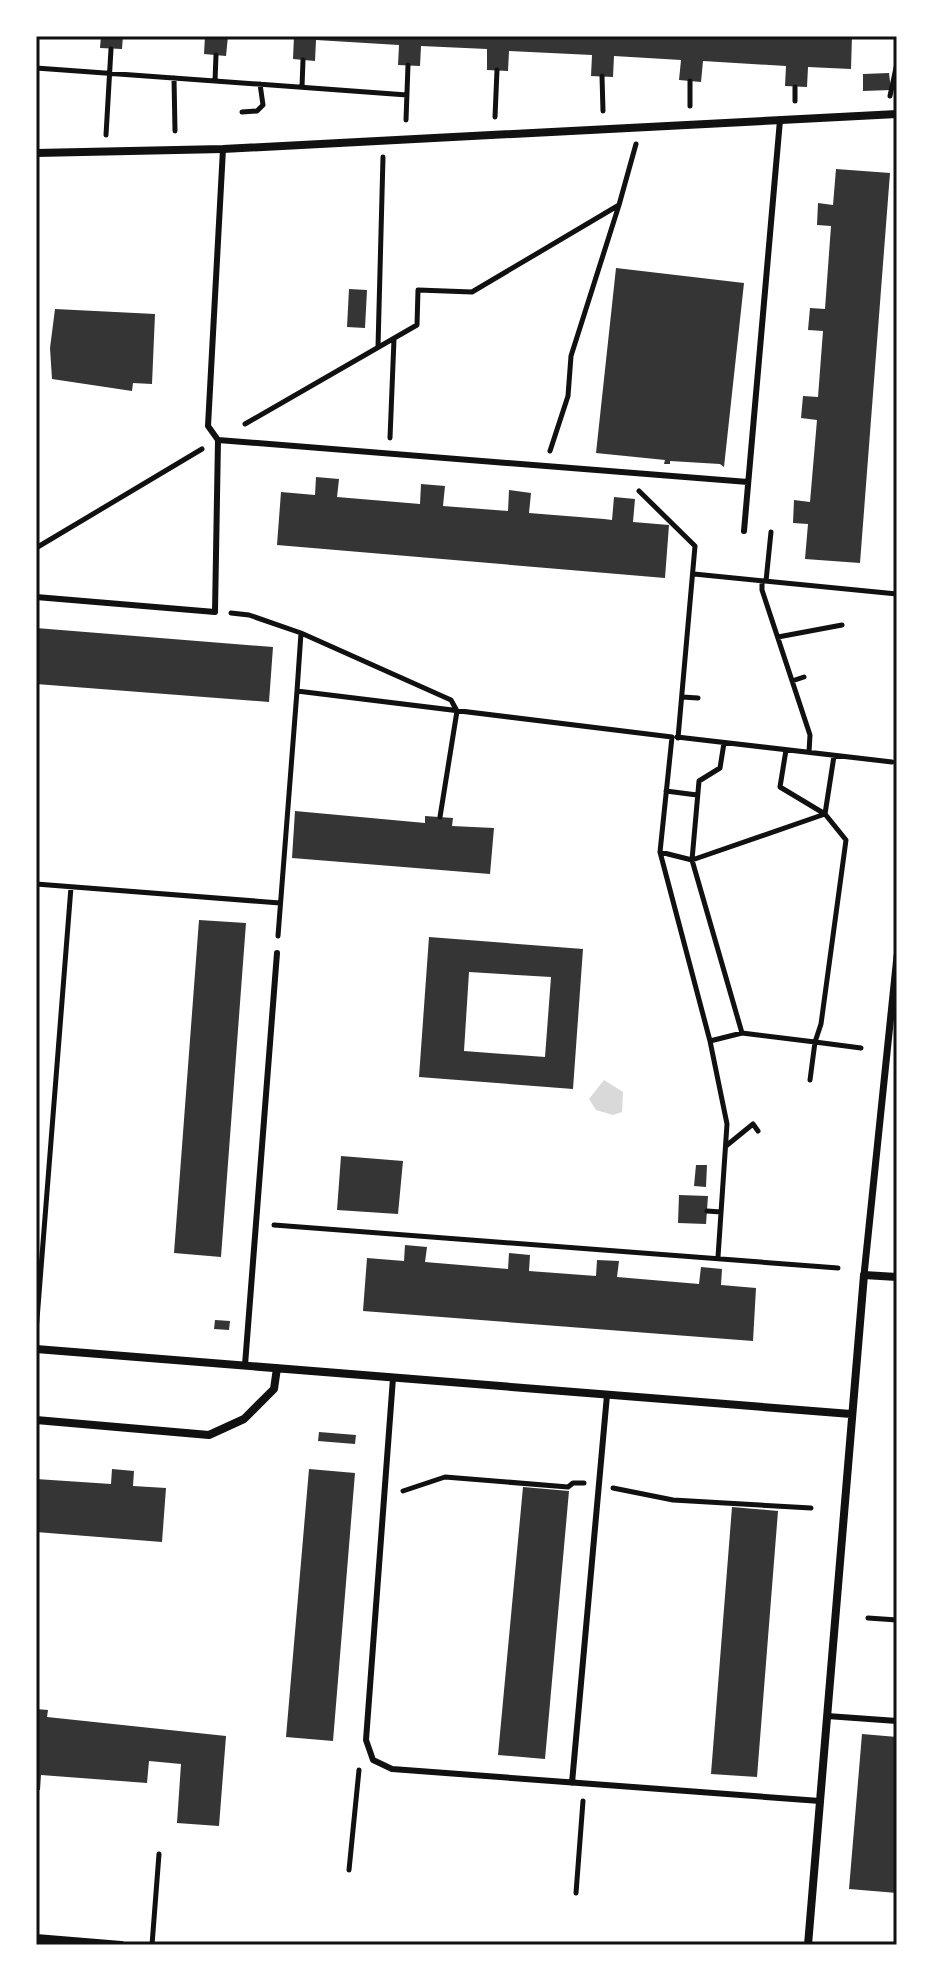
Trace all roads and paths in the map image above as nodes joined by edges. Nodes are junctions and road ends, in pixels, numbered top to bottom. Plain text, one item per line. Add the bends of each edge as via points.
1 (111, 49) dead end
2 (216, 55) dead end
3 (303, 60) dead end
4 (897, 63) edge
5 (408, 65) dead end
6 (36, 68) edge
7 (497, 70) dead end
8 (110, 73) junction
9 (602, 76) dead end
10 (174, 78) junction
11 (215, 81) junction
12 (690, 81) dead end
13 (260, 84) junction
14 (302, 87) junction
15 (795, 87) dead end
16 (407, 95) junction
17 (890, 96) dead end
18 (795, 101) dead end
19 (690, 106) dead end
20 (603, 111) dead end
21 (242, 112) dead end
22 (897, 114) edge
23 (495, 117) dead end
24 (780, 120) junction
25 (406, 122) dead end
26 (641, 127) junction
27 (175, 132) dead end
28 (106, 135) dead end
29 (384, 141) junction
30 (223, 149) junction
31 (36, 153) edge
32 (619, 205) junction
33 (394, 339) junction
34 (378, 348) junction
35 (218, 440) junction
36 (389, 455) junction
37 (545, 467) junction
38 (622, 474) junction
39 (748, 482) junction
40 (744, 531) dead end
41 (771, 532) dead end
42 (36, 548) edge
43 (694, 574) junction
44 (764, 581) junction
45 (897, 594) edge
46 (36, 597) edge
47 (215, 612) junction
48 (842, 625) dead end
49 (301, 633) junction
50 (778, 637) junction
51 (804, 677) dead end
52 (792, 681) junction
53 (297, 691) junction
54 (682, 697) junction
55 (698, 698) dead end
56 (457, 711) junction
57 (675, 737) junction
58 (724, 743) junction
59 (786, 750) junction
60 (809, 752) junction
61 (834, 756) junction
62 (892, 762) dead end
63 (666, 791) junction
64 (697, 795) junction
65 (825, 814) junction
66 (440, 817) dead end
67 (660, 852) junction
68 (692, 860) junction
69 (36, 884) edge
70 (71, 887) junction
71 (280, 903) junction
72 (277, 953) joint
73 (897, 956) edge
74 (742, 1033) junction
75 (710, 1041) junction
76 (815, 1042) junction
77 (861, 1048) dead end
78 (810, 1080) dead end
79 (758, 1131) dead end
80 (725, 1146) junction
81 (707, 1211) dead end
82 (721, 1212) junction
83 (257, 1224) junction
84 (718, 1257) junction
85 (838, 1268) dead end
86 (864, 1275) junction
87 (897, 1277) edge
88 (36, 1333) edge
89 (36, 1349) edge
90 (245, 1365) junction
91 (277, 1368) junction
92 (393, 1378) junction
93 (607, 1395) junction
94 (851, 1414) junction
95 (36, 1420) edge
96 (868, 1618) dead end
97 (897, 1620) edge
98 (827, 1716) junction
99 (897, 1721) edge
100 (367, 1751) junction
101 (572, 1783) junction
102 (584, 1784) junction
103 (820, 1801) junction
104 (159, 1854) dead end
105 (349, 1870) dead end
106 (576, 1893) dead end
107 (36, 1938) edge
108 (121, 1945) edge
109 (152, 1945) edge
110 (808, 1945) edge

1 - 8 path
2 - 11 path
3 - 14 path
4 - 17 path
5 - 16 path
6 - 8 path
7 - 23 path
8 - 10 path
8 - 28 path
9 - 20 path
10 - 11 path
10 - 27 path
11 - 13 path
12 - 19 path
13 - 14 path
13 - 21 path via 263,105
14 - 16 path
15 - 18 path
16 - 25 path
22 - 24 street
24 - 26 street
24 - 39 lane
26 - 29 street
26 - 32 path
29 - 30 street
29 - 34 path
30 - 31 street
30 - 35 lane via 208,426
32 - 33 path via 472,292 418,290 417,325
32 - 37 path via 571,356 568,396
33 - 34 path
33 - 36 path
34 - 35 path
35 - 36 lane
35 - 42 path
35 - 47 lane
36 - 37 lane
37 - 38 lane
38 - 39 lane
38 - 43 path via 695,546
39 - 40 lane
41 - 44 path
43 - 44 path
43 - 54 path
44 - 45 path
44 - 50 path via 768,621
46 - 47 lane
47 - 49 path via 249,615
48 - 50 path
49 - 53 path
49 - 56 path via 451,700
50 - 52 path
51 - 52 path
52 - 60 path via 810,735
53 - 56 path
53 - 71 path
54 - 55 path
54 - 57 path
56 - 57 path
56 - 66 path
57 - 58 path
57 - 63 path
58 - 59 path
58 - 64 path via 720,768 699,781
59 - 60 path
59 - 65 path via 780,787
60 - 61 path
61 - 62 path
61 - 65 path
63 - 64 path
63 - 67 path
64 - 68 path
65 - 68 path
65 - 76 path via 846,840
67 - 68 path
67 - 75 path
68 - 74 path
69 - 70 path
70 - 71 path
70 - 88 path
71 - 72 path
72 - 83 lane
73 - 86 street
74 - 75 path
74 - 76 path
75 - 80 path via 727,1124
76 - 77 path
76 - 78 path
79 - 80 path via 753,1124
80 - 82 path
81 - 82 path
82 - 84 path
83 - 84 path
83 - 90 lane
84 - 85 path
86 - 87 street
86 - 94 street
89 - 90 street
90 - 91 street
91 - 92 street
91 - 95 street via 274,1389 244,1419 209,1435
92 - 93 street
92 - 100 lane
93 - 94 street
93 - 101 lane
94 - 98 street
96 - 97 path
98 - 99 lane
98 - 103 street
100 - 101 lane via 392,1769
100 - 105 path via 359,1766
101 - 102 lane
102 - 103 lane
102 - 106 path
103 - 110 street
104 - 109 path
107 - 108 street

